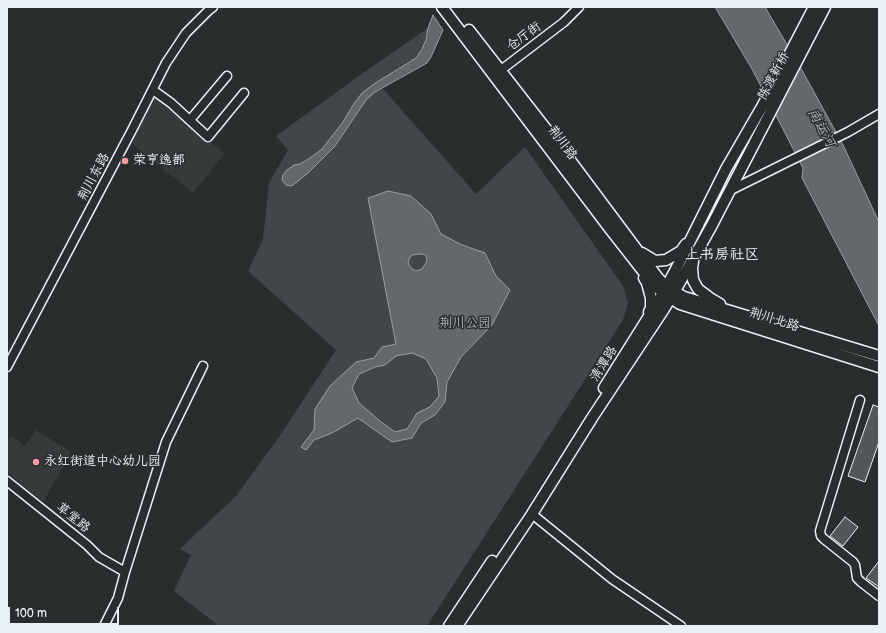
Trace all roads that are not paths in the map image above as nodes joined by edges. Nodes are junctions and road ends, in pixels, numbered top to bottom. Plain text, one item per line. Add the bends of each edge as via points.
1 (213, 7) edge
2 (442, 7) edge
3 (450, 7) edge
4 (579, 7) edge
5 (814, 7) edge
6 (825, 7) edge
7 (500, 70) junction
8 (227, 76) dead end
9 (153, 90) junction
10 (244, 93) dead end
11 (763, 105) joint
12 (879, 114) edge
13 (769, 115) joint
14 (190, 120) junction
15 (729, 191) junction
16 (693, 237) junction
17 (633, 251) junction
18 (695, 254) junction
19 (668, 292) junction
20 (736, 313) junction
21 (646, 320) junction
22 (879, 356) edge
23 (204, 366) dead end
24 (7, 367) edge
25 (879, 367) edge
26 (860, 400) dead end
27 (7, 481) edge
28 (532, 514) junction
29 (125, 572) junction
30 (879, 596) edge
31 (104, 626) edge
32 (449, 626) edge
33 (457, 626) edge
34 (681, 626) edge

1 - 9 street, 荆川东路 via 186,33 166,63
2 - 17 main road, 荆川路 via 610,229
3 - 7 main road, 荆川路
4 - 7 street, 仓厅街 via 564,22
5 - 11 main road, 陈渡新桥
6 - 13 main road, 陈渡新桥
7 - 17 main road, 荆川路 via 564,152
8 - 14 street
9 - 14 street
9 - 24 street, 荆川东路
10 - 14 street via 208,137
11 - 16 main road, 清潭路 via 726,169
12 - 15 street
13 - 15 main road, 清潭路
15 - 18 main road, 清潭路
16 - 17 main road via 681,251 666,260 655,261
16 - 19 main road, 清潭路
17 - 19 main road, 荆川路 via 654,284
17 - 21 main road via 648,282 651,308
18 - 19 main road, 清潭路
18 - 20 main road via 693,280 698,289
19 - 20 main road, 荆川北路
19 - 21 main road, 清潭路
19 - 25 main road, 荆川北路 via 680,304
19 - 28 main road, 清潭路
20 - 22 main road, 荆川北路
21 - 32 main road, 清潭路 via 536,496
23 - 29 street via 166,442
26 - 30 street via 820,531 824,539 853,562 860,582
27 - 29 street, 草堂路 via 99,557
28 - 33 main road, 清潭路
28 - 34 street via 612,579
29 - 31 street via 118,598

